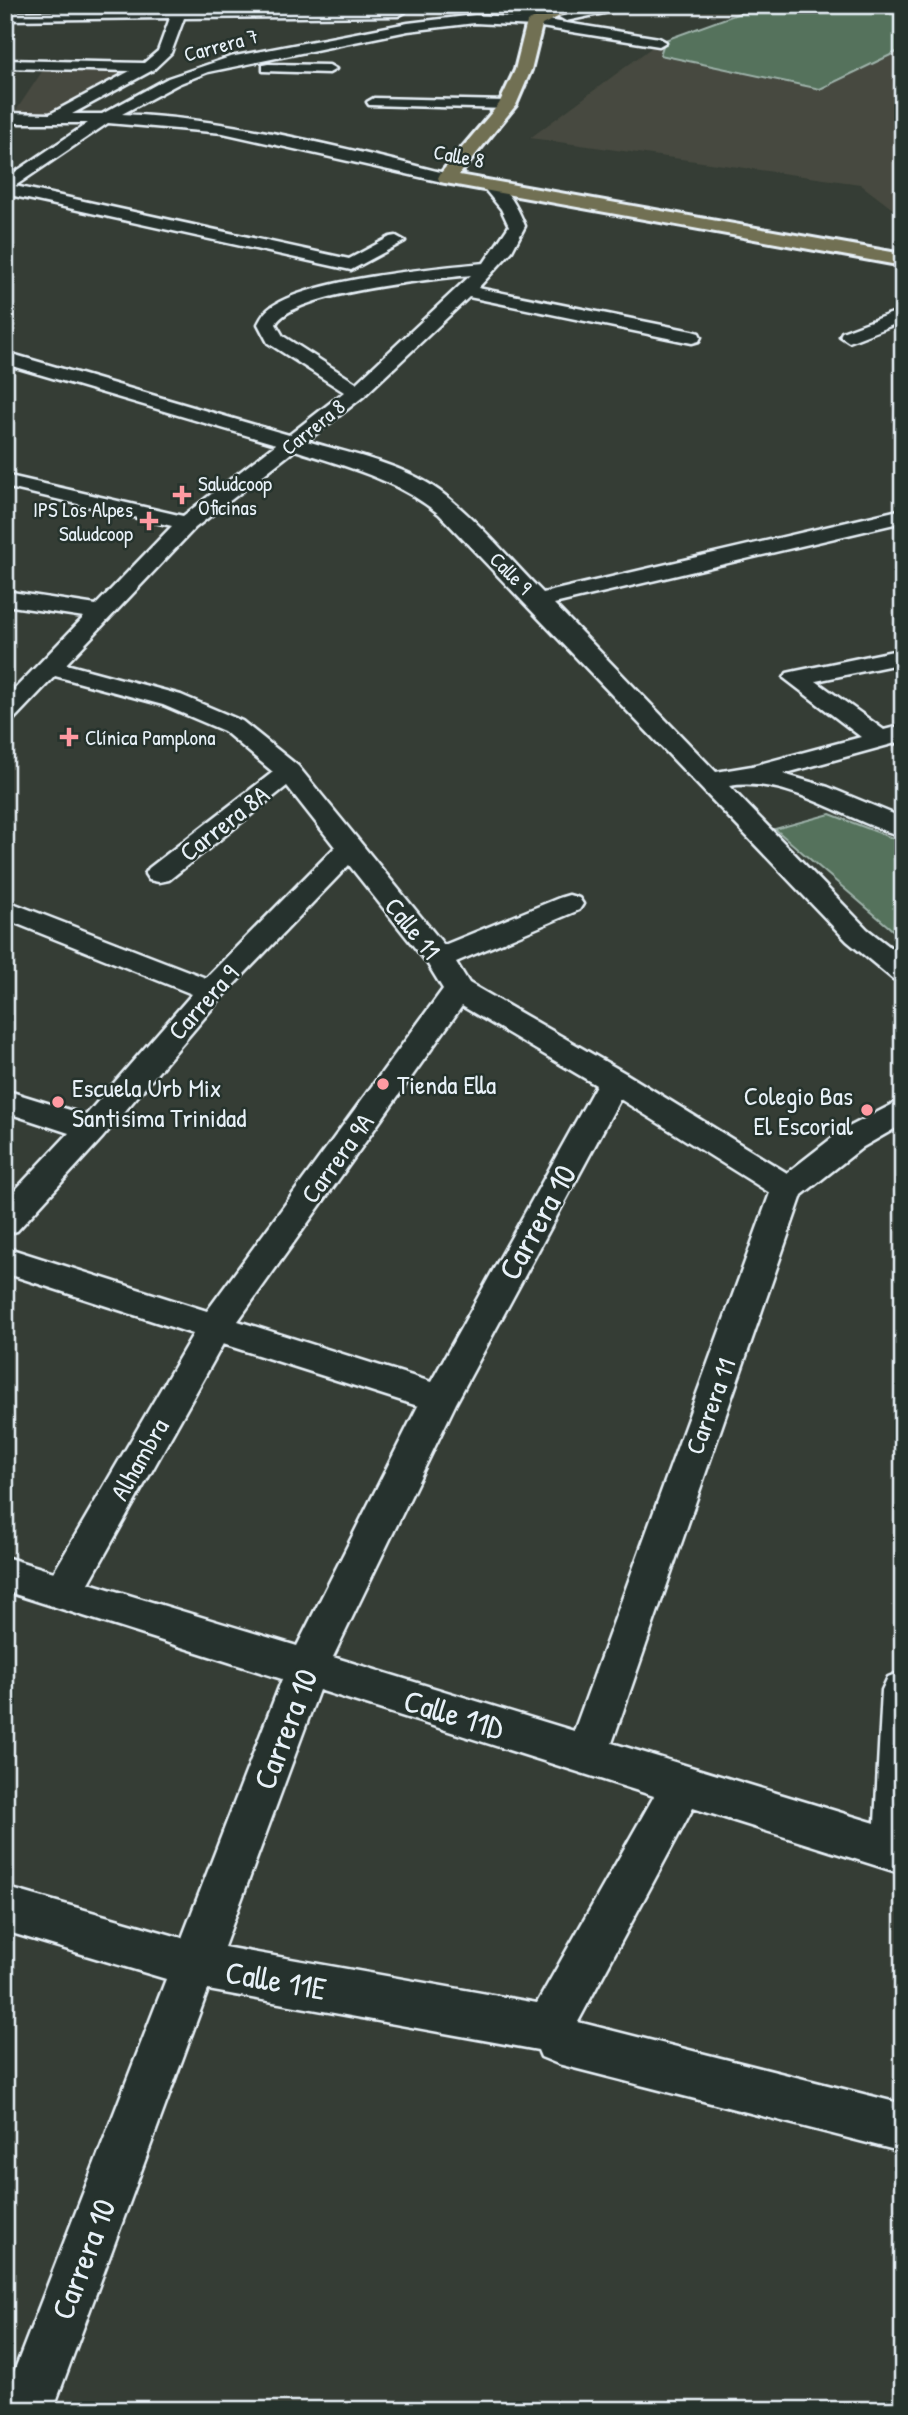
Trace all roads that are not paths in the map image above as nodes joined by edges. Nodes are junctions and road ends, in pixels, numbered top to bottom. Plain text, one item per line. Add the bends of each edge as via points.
1 (636, 5) edge
2 (499, 6) edge
3 (570, 6) edge
4 (180, 11) edge
5 (477, 12) edge
6 (5, 16) edge
7 (541, 19) junction
8 (659, 42) dead end
9 (5, 64) edge
10 (211, 65) junction
11 (148, 67) junction
12 (329, 69) dead end
13 (374, 102) dead end
14 (507, 105) junction
15 (5, 118) edge
16 (90, 118) junction
17 (50, 119) junction
18 (447, 178) junction
19 (489, 186) junction
20 (5, 188) edge
21 (396, 241) dead end
22 (903, 260) edge
23 (489, 268) junction
24 (467, 291) junction
25 (903, 314) edge
26 (849, 336) dead end
27 (692, 337) dead end
28 (5, 358) edge
29 (357, 392) junction
30 (293, 444) junction
31 (5, 481) edge
32 (903, 515) edge
33 (187, 523) junction
34 (5, 598) edge
35 (538, 601) junction
36 (100, 614) junction
37 (903, 656) edge
38 (52, 668) junction
39 (5, 714) edge
40 (891, 736) edge
41 (289, 772) junction
42 (754, 774) junction
43 (709, 781) junction
44 (903, 828) edge
45 (349, 849) junction
46 (159, 874) dead end
47 (569, 904) dead end
48 (5, 909) edge
49 (439, 958) junction
50 (903, 972) edge
51 (458, 990) junction
52 (211, 991) junction
53 (614, 1081) junction
54 (5, 1101) edge
55 (903, 1110) edge
56 (92, 1129) junction
57 (788, 1189) junction
58 (5, 1222) edge
59 (5, 1260) edge
60 (216, 1325) junction
61 (440, 1399) junction
62 (5, 1574) edge
63 (62, 1592) junction
64 (307, 1668) junction
65 (903, 1690) edge
66 (586, 1755) junction
67 (683, 1785) junction
68 (899, 1852) edge
69 (5, 1909) edge
70 (195, 1965) junction
71 (553, 2025) junction
72 (903, 2128) edge
73 (26, 2410) edge

1 - 7 street
2 - 5 street
3 - 7 highway
4 - 5 street
4 - 6 street
4 - 11 street, Carrera 7 via 164,53
5 - 7 street, Carrera 7
5 - 10 street, Carrera 7
7 - 8 street
7 - 14 highway
9 - 11 street
10 - 12 street
10 - 16 street, Carrera 7
11 - 17 street, Carrera 7
13 - 14 street
14 - 18 highway
15 - 17 street, Calle 8
16 - 17 street, Calle 8
16 - 18 street, Calle 8 via 191,124
16 - 20 street, Carrera 7
18 - 19 highway, Calle 8
19 - 22 highway, Calle 8
19 - 23 street, Carrera 8 via 509,208 517,226
20 - 21 street via 243,243 261,232 369,255
23 - 24 street, Carrera 8
23 - 29 street via 307,298 275,311 267,324 275,339
24 - 27 street
24 - 29 street, Carrera 8
25 - 26 street
28 - 30 street, Calle 9
29 - 30 street, Carrera 8
30 - 33 street, Carrera 8
30 - 35 street, Calle 9 via 391,474 422,489
31 - 33 street
32 - 35 street
33 - 36 street, Carrera 8
34 - 36 street
35 - 43 street, Calle 9
36 - 38 street, Carrera 8
37 - 40 street via 796,678
38 - 39 street, Carrera 8
38 - 41 street, Calle 11 via 172,700 233,726
40 - 42 street
41 - 45 street, Calle 11
41 - 46 street, Carrera 8A
42 - 43 street
42 - 44 street via 819,793
43 - 50 street, Calle 9 via 857,935
45 - 49 street, Calle 11
45 - 52 street, Carrera 9
47 - 49 street
48 - 52 street
49 - 51 street, Calle 11
51 - 53 street, Calle 11
51 - 60 street, Carrera 9A
52 - 56 street, Carrera 9
53 - 57 street, Calle 11
53 - 61 street, Carrera 10
54 - 56 street
55 - 57 street via 852,1139
56 - 58 street, Carrera 9
57 - 66 street, Carrera 11
59 - 60 street
60 - 61 street
60 - 63 street, Alhambra
61 - 64 street, Carrera 10
62 - 63 street, Calle 11D
63 - 64 street, Calle 11D
64 - 66 street, Calle 11D
64 - 70 street, Carrera 10
65 - 68 street
66 - 67 street, Calle 11D
67 - 68 street, Calle 11D
67 - 71 street
69 - 70 street, Calle 11E
70 - 71 street, Calle 11E
70 - 73 street, Carrera 10
71 - 72 street, Calle 11E via 558,2040 581,2049

